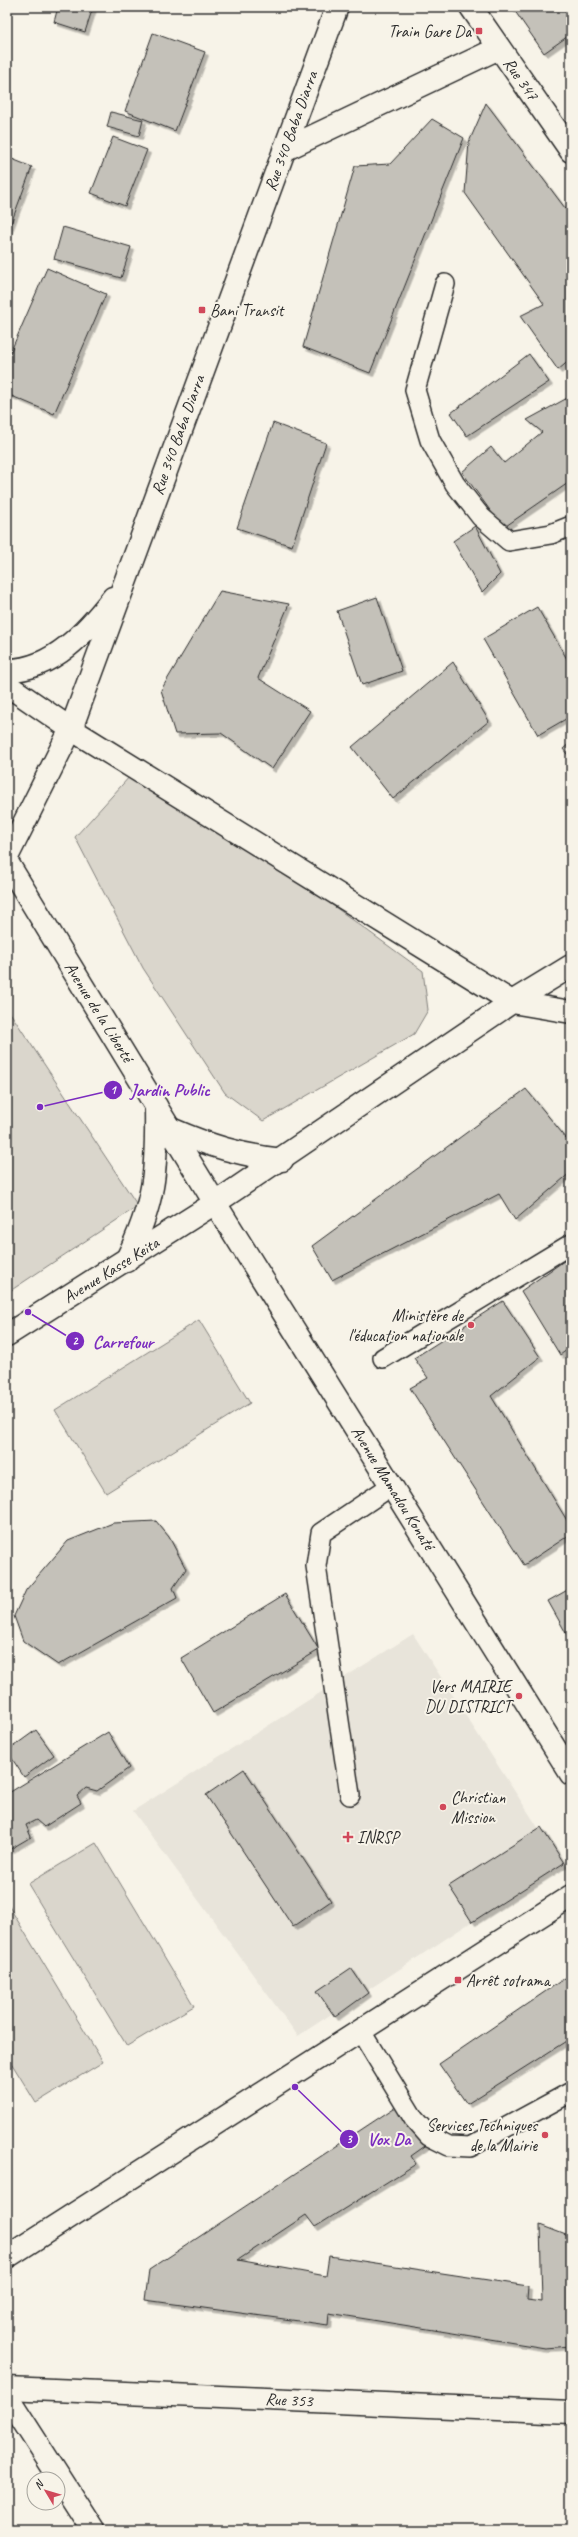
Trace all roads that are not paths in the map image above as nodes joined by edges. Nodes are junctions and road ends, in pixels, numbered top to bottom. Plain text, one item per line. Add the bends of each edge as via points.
1 (337, 7) edge
2 (470, 7) edge
3 (500, 48) junction
4 (284, 150) junction
5 (571, 151) edge
6 (444, 284) dead end
7 (571, 526) edge
8 (122, 586) junction
9 (7, 670) edge
10 (7, 685) edge
11 (71, 729) junction
12 (7, 856) edge
13 (7, 862) edge
14 (571, 966) edge
15 (512, 1002) junction
16 (571, 1012) edge
17 (156, 1105) junction
18 (171, 1129) junction
19 (282, 1160) junction
20 (215, 1203) junction
21 (571, 1244) edge
22 (126, 1261) junction
23 (7, 1335) edge
24 (383, 1358) dead end
25 (391, 1486) junction
26 (571, 1774) edge
27 (350, 1795) dead end
28 (571, 1896) edge
29 (360, 2030) junction
30 (571, 2092) edge
31 (7, 2257) edge
32 (7, 2388) edge
33 (7, 2396) edge
34 (571, 2412) edge
35 (93, 2530) edge

1 - 4 main road, Rue 340 Baba Diarra
2 - 3 main road, Rue 347
3 - 4 main road
3 - 5 main road, Rue 347
4 - 8 main road, Rue 340 Baba Diarra
6 - 7 lane via 415,390 430,440 455,484 481,517 509,541 551,534
8 - 9 main road via 102,612 69,646 34,666
8 - 11 main road, Rue 340 Baba Diarra
10 - 11 main road
11 - 12 main road, Rue 340 Baba Diarra
11 - 15 main road
13 - 17 main road, Avenue de la Liberté
14 - 15 main road, Avenue Kasse Keita
15 - 16 main road
15 - 19 main road, Avenue Kasse Keita
17 - 18 main road, Avenue de la Liberté
17 - 22 main road via 155,1180 150,1206
18 - 19 main road via 209,1146 234,1153
18 - 20 main road, Avenue de la Liberté
19 - 20 main road, Avenue Kasse Keita
20 - 22 main road, Avenue Kasse Keita
20 - 25 main road, Avenue Mamadou Konaté
21 - 24 lane
22 - 23 main road, Avenue Kasse Keita
25 - 26 main road, Avenue Mamadou Konaté
25 - 27 lane via 321,1533 316,1566
28 - 29 main road
29 - 30 lane via 414,2120 429,2136 449,2146 470,2147
29 - 31 main road
32 - 34 main road, Rue 353
33 - 35 main road

